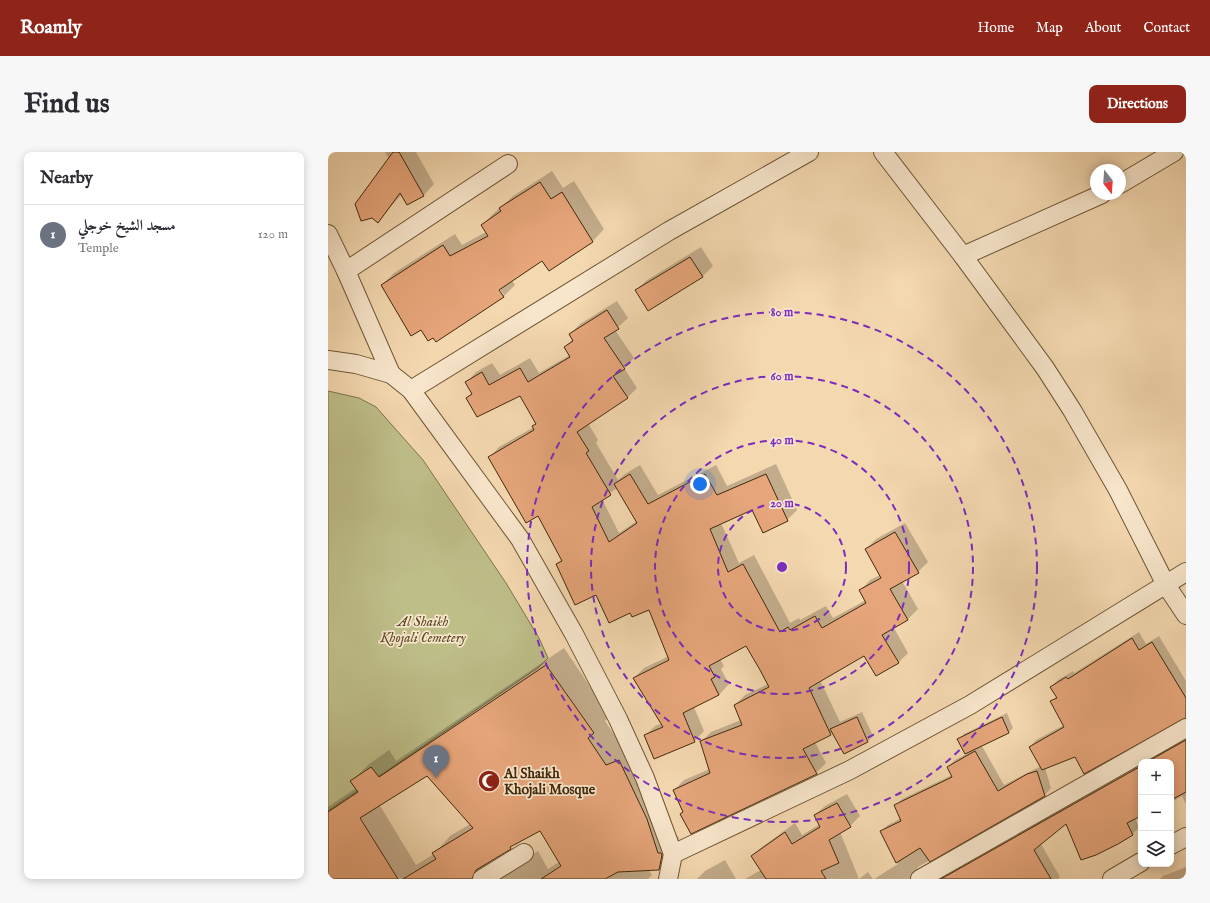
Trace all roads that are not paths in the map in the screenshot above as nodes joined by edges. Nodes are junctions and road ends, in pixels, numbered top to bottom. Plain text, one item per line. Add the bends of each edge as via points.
1 (809, 152) edge
2 (883, 152) edge
3 (1174, 152) edge
4 (508, 164) dead end
5 (1126, 180) edge
6 (1090, 199) edge
7 (328, 234) edge
8 (963, 256) junction
9 (346, 271) junction
10 (328, 360) edge
11 (391, 374) junction
12 (411, 390) junction
13 (1186, 572) edge
14 (1166, 585) junction
15 (1186, 615) edge
16 (1186, 728) edge
17 (1186, 837) edge
18 (1174, 843) edge
19 (524, 853) dead end
20 (673, 854) junction
21 (1138, 864) edge
22 (482, 879) edge
23 (668, 879) edge
24 (920, 879) edge
25 (1112, 879) edge

1 - 12 street via 669,231
2 - 8 street
3 - 5 street
4 - 9 street
6 - 8 street
7 - 9 street
8 - 14 street via 1045,368 1072,410 1118,490
9 - 11 street
10 - 11 street via 356,364
11 - 12 street
12 - 20 street via 520,539 536,566 618,719 645,778
13 - 14 street
14 - 15 street
14 - 20 street via 950,716 850,770
16 - 24 street
17 - 18 street
19 - 22 street
20 - 23 street
21 - 25 street

